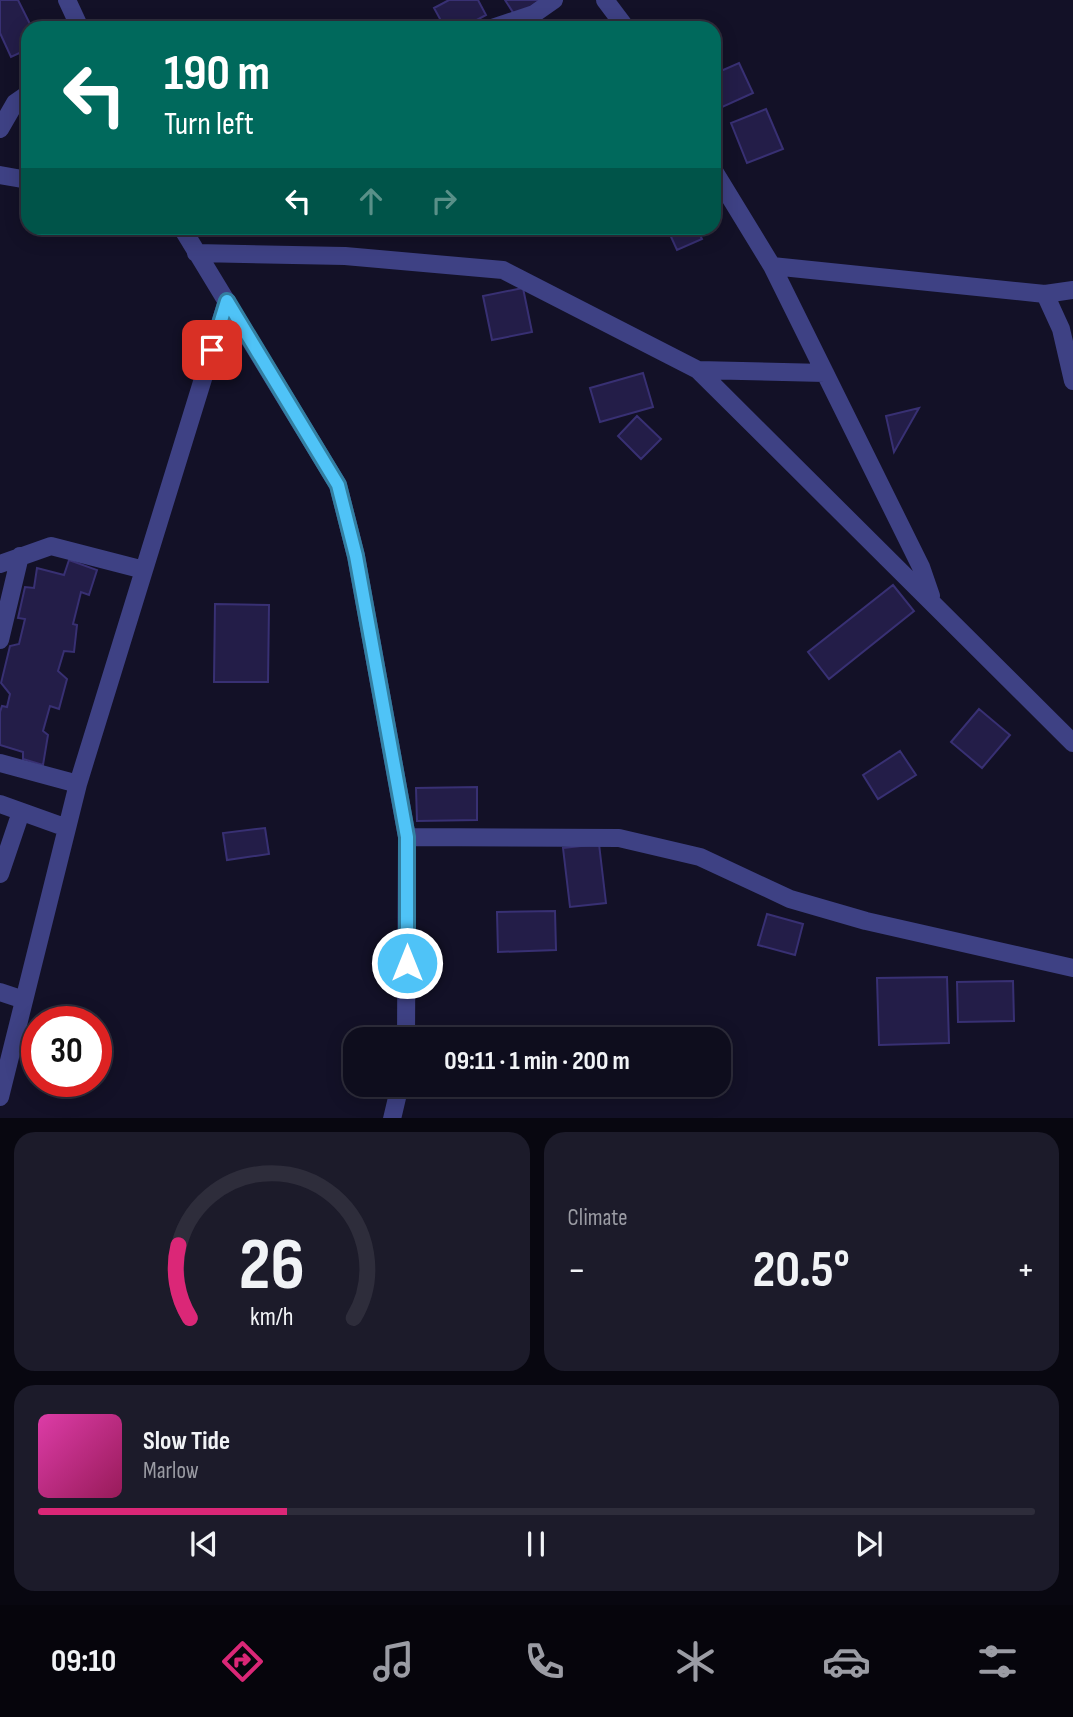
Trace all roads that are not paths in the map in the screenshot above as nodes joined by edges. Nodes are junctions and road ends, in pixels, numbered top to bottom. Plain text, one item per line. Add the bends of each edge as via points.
1 (67, 0) edge
2 (554, 0) edge
3 (605, 0) edge
4 (77, 21) edge
5 (512, 21) edge
6 (621, 21) edge
7 (21, 99) edge
8 (0, 129) edge
9 (0, 175) edge
10 (21, 179) edge
11 (721, 182) edge
12 (186, 235) edge
13 (196, 253) junction
14 (772, 265) junction
15 (1073, 290) edge
16 (1045, 294) junction
17 (227, 301) junction
18 (698, 370) junction
19 (825, 373) junction
20 (1073, 380) edge
21 (20, 556) junction
22 (0, 564) edge
23 (144, 570) junction
24 (933, 603) junction
25 (0, 640) edge
26 (1073, 743) edge
27 (0, 763) edge
28 (78, 784) junction
29 (0, 804) edge
30 (21, 812) junction
31 (67, 828) junction
32 (407, 837) junction
33 (0, 874) edge
34 (1073, 968) edge
35 (0, 992) edge
36 (24, 1000) junction
37 (406, 1027) edge
38 (0, 1097) edge
39 (397, 1097) edge
40 (393, 1118) edge

1 - 4 street
2 - 5 street
3 - 6 street
7 - 8 street
9 - 10 street
11 - 14 street
12 - 13 street
13 - 17 street
13 - 18 street via 345,256 503,270
14 - 16 street
14 - 19 street
15 - 16 street
16 - 20 street via 1061,329
17 - 23 street
17 - 32 street via 338,485 356,556
18 - 19 street
18 - 24 street
19 - 24 street via 921,567
21 - 22 street
21 - 23 street via 51,546
21 - 25 street
23 - 28 street
24 - 26 street
27 - 28 street
28 - 31 street
29 - 30 street
30 - 31 street
30 - 33 street
31 - 36 street
32 - 34 street via 619,838 700,856 790,899
32 - 37 street
35 - 36 street
36 - 38 street
39 - 40 street

